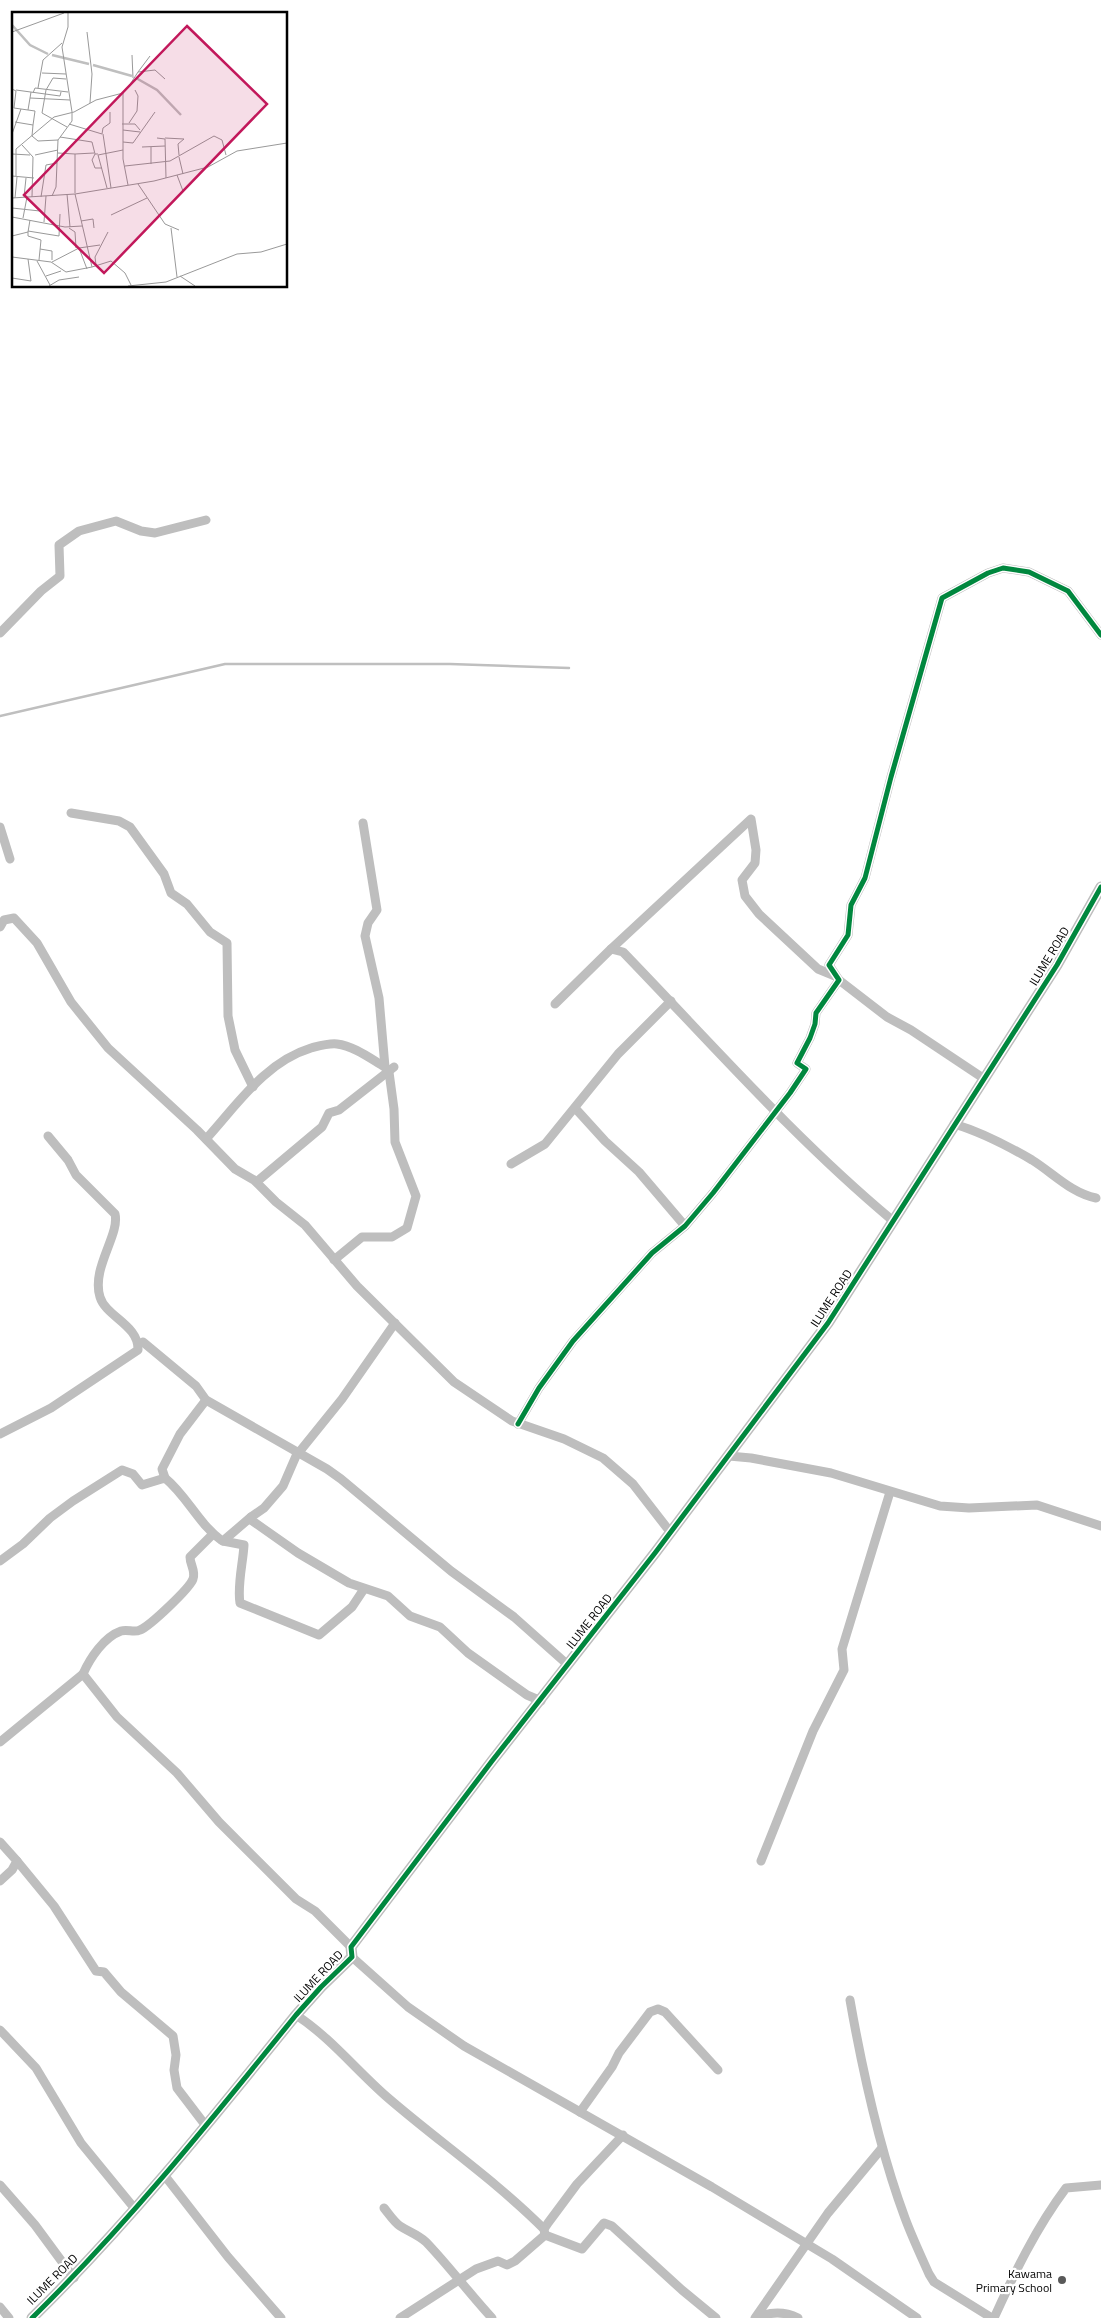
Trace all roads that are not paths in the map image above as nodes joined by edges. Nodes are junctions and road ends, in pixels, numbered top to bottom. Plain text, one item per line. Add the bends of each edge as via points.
1 (206, 520) dead end
2 (0, 633) edge
3 (1101, 634) edge
4 (71, 813) dead end
5 (362, 823) dead end
6 (0, 827) edge
7 (10, 859) dead end
8 (1101, 887) edge
9 (0, 927) edge
10 (611, 949) junction
11 (837, 978) junction
12 (671, 1001) junction
13 (555, 1004) dead end
14 (389, 1069) junction
15 (983, 1078) junction
16 (253, 1087) junction
17 (575, 1108) junction
18 (776, 1112) junction
19 (954, 1124) junction
20 (48, 1136) dead end
21 (206, 1139) junction
22 (510, 1164) dead end
23 (260, 1179) dead end
24 (1096, 1198) dead end
25 (892, 1220) junction
26 (685, 1226) junction
27 (334, 1260) junction
28 (395, 1324) junction
29 (143, 1342) dead end
30 (206, 1400) junction
31 (518, 1424) junction
32 (0, 1434) edge
33 (299, 1452) junction
34 (728, 1456) junction
35 (166, 1478) junction
36 (890, 1492) junction
37 (251, 1517) junction
38 (1101, 1526) edge
39 (671, 1533) junction
40 (213, 1534) junction
41 (223, 1541) junction
42 (0, 1561) edge
43 (364, 1590) junction
44 (568, 1665) junction
45 (83, 1674) junction
46 (541, 1701) junction
47 (0, 1742) edge
48 (0, 1842) edge
49 (17, 1861) junction
50 (761, 1861) dead end
51 (0, 1881) edge
52 (351, 1952) junction
53 (850, 2000) dead end
54 (296, 2015) junction
55 (0, 2030) edge
56 (718, 2070) dead end
57 (580, 2112) junction
58 (206, 2126) junction
59 (623, 2135) junction
60 (882, 2148) junction
61 (165, 2176) junction
62 (0, 2185) edge
63 (1101, 2185) edge
64 (384, 2208) dead end
65 (135, 2209) junction
66 (545, 2232) junction
67 (806, 2244) junction
68 (74, 2278) junction
69 (459, 2281) junction
70 (0, 2306) edge
71 (39, 2315) edge
72 (9, 2318) edge
73 (281, 2318) edge
74 (400, 2318) edge
75 (492, 2318) edge
76 (716, 2318) edge
77 (755, 2318) edge
78 (798, 2318) edge
79 (917, 2318) edge
80 (993, 2318) edge

1 - 2 street via 155,533 116,521 79,531 59,545 60,576
3 - 11 street via 1068,591 1030,572 1003,568 942,598 864,878 851,905 848,935 829,965
4 - 16 street via 119,821 130,827 164,874 171,894 187,904 210,932 227,943 228,1016 235,1050
5 - 14 street via 377,910 368,923 366,936
6 - 7 street
8 - 15 street, ILUME ROAD via 1057,965
9 - 21 street via 4,920 14,918 37,943 71,1002 108,1048
10 - 11 street via 751,819 755,863 742,880 745,896 759,914 818,969
10 - 12 street via 623,952
10 - 13 street
11 - 15 street via 887,1017
11 - 18 street via 816,1013 810,1038 797,1063 806,1069
12 - 17 street via 618,1054
12 - 18 street
14 - 16 street via 335,1043 286,1058 267,1071
14 - 23 street via 339,1110 329,1113 322,1127
14 - 27 street via 395,1142 416,1196 411,1217 407,1228 398,1234 362,1237
15 - 19 street, ILUME ROAD
16 - 21 street
17 - 22 street via 545,1144
17 - 26 street via 640,1172
18 - 25 street via 849,1184
18 - 26 street
19 - 24 street via 1009,1147 1069,1187
19 - 25 street, ILUME ROAD
20 - 32 street via 76,1175 115,1214 116,1220 101,1264 100,1296 134,1336 138,1350 51,1408
21 - 27 street via 235,1169 254,1180 305,1224
25 - 34 street, ILUME ROAD via 828,1322
26 - 31 street via 652,1253 573,1341
27 - 28 street
28 - 31 street via 454,1382
28 - 33 street via 342,1399
29 - 30 street via 196,1386
30 - 33 street
30 - 35 street via 162,1469
31 - 39 street via 564,1439 603,1458 633,1484
33 - 37 street via 283,1486 264,1508
33 - 44 street via 341,1479
34 - 36 street via 831,1473
34 - 39 street, ILUME ROAD
35 - 40 street
35 - 42 street via 142,1485 126,1470 116,1473 50,1518 24,1544
36 - 38 street via 940,1506 1037,1506
36 - 50 street via 842,1649 844,1670 813,1731
37 - 41 street
37 - 43 street via 253,1522 298,1553
39 - 44 street, ILUME ROAD
40 - 41 street
40 - 45 street via 190,1557 193,1581 185,1592 148,1626 138,1631 124,1630 115,1634 89,1660
41 - 43 street via 244,1545 238,1595 240,1603 320,1635 352,1607
43 - 46 street via 388,1596 410,1616 440,1627 468,1653 527,1695
44 - 46 street, ILUME ROAD
45 - 47 street
45 - 52 street via 117,1717 177,1773 219,1822 296,1899 315,1911
46 - 52 street, ILUME ROAD via 492,1761
48 - 49 street
49 - 51 street
49 - 58 street via 54,1906 96,1971 104,1972 120,1992 173,2036 177,2088
52 - 54 street, ILUME ROAD
52 - 57 street via 408,2007 464,2046
53 - 60 street via 862,2068
54 - 58 street, ILUME ROAD
54 - 66 street via 322,2035 387,2097 489,2178
55 - 65 street via 31,2062 82,2143
56 - 57 street via 665,2012 658,2009 650,2012
57 - 59 street
58 - 61 street, ILUME ROAD
59 - 66 street via 577,2184
59 - 67 street
60 - 67 street
60 - 80 street via 905,2220 934,2282
61 - 65 street, ILUME ROAD
61 - 73 street
62 - 68 street
63 - 80 street via 1066,2188 1023,2255
64 - 69 street via 399,2225 424,2241
65 - 68 street, ILUME ROAD
66 - 69 street via 510,2264 498,2261 476,2269
66 - 76 street via 582,2249 604,2222 612,2226
67 - 77 street
67 - 79 street
68 - 71 street, ILUME ROAD
69 - 74 street
69 - 75 street
70 - 72 street
77 - 78 street via 763,2314 784,2313

